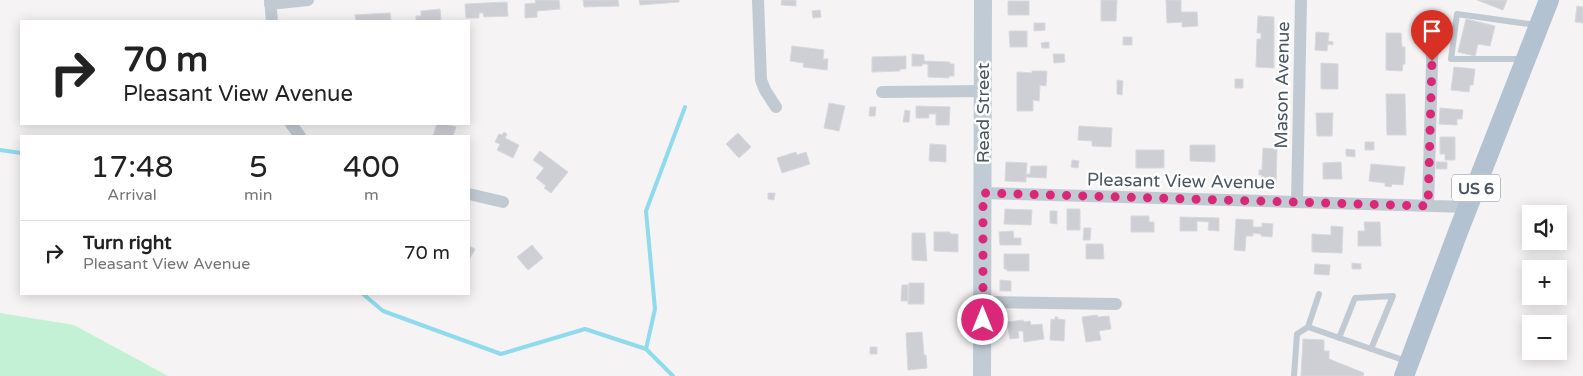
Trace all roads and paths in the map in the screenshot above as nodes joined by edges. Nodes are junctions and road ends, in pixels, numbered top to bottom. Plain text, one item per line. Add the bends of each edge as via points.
1 (308, 0) edge
2 (758, 0) edge
3 (983, 0) edge
4 (1301, 0) edge
5 (1549, 0) edge
6 (270, 2) edge
7 (272, 20) edge
8 (1540, 25) junction
9 (1433, 26) dead end
10 (1526, 59) junction
11 (983, 91) junction
12 (882, 92) dead end
13 (776, 107) dead end
14 (983, 193) junction
15 (470, 194) edge
16 (503, 202) dead end
17 (1297, 202) junction
18 (1428, 206) junction
19 (1468, 207) junction
20 (1319, 294) dead end
21 (983, 302) junction
22 (1116, 304) dead end
23 (1308, 327) junction
24 (1339, 338) junction
25 (1370, 349) junction
26 (1407, 369) edge
27 (982, 376) edge
28 (1294, 376) edge

1 - 6 street
2 - 13 street via 761,80
3 - 11 main road, Read Street
4 - 17 street, Mason Avenue
5 - 8 main road, US 6
6 - 7 street
8 - 10 main road, US 6
8 - 10 lane via 1458,14 1451,59
9 - 18 street
10 - 19 main road, US 6
11 - 12 street
11 - 14 main road, Read Street
14 - 17 street, Pleasant View Avenue
14 - 21 main road, Read Street
15 - 16 street
17 - 18 street, Pleasant View Avenue
18 - 19 street, Pleasant View Avenue
19 - 26 main road, US 6
20 - 23 lane
21 - 22 street
21 - 27 main road, Read Street
23 - 24 lane
23 - 28 lane via 1297,334
24 - 25 lane
24 - 25 lane via 1355,298 1393,296
25 - 26 lane

